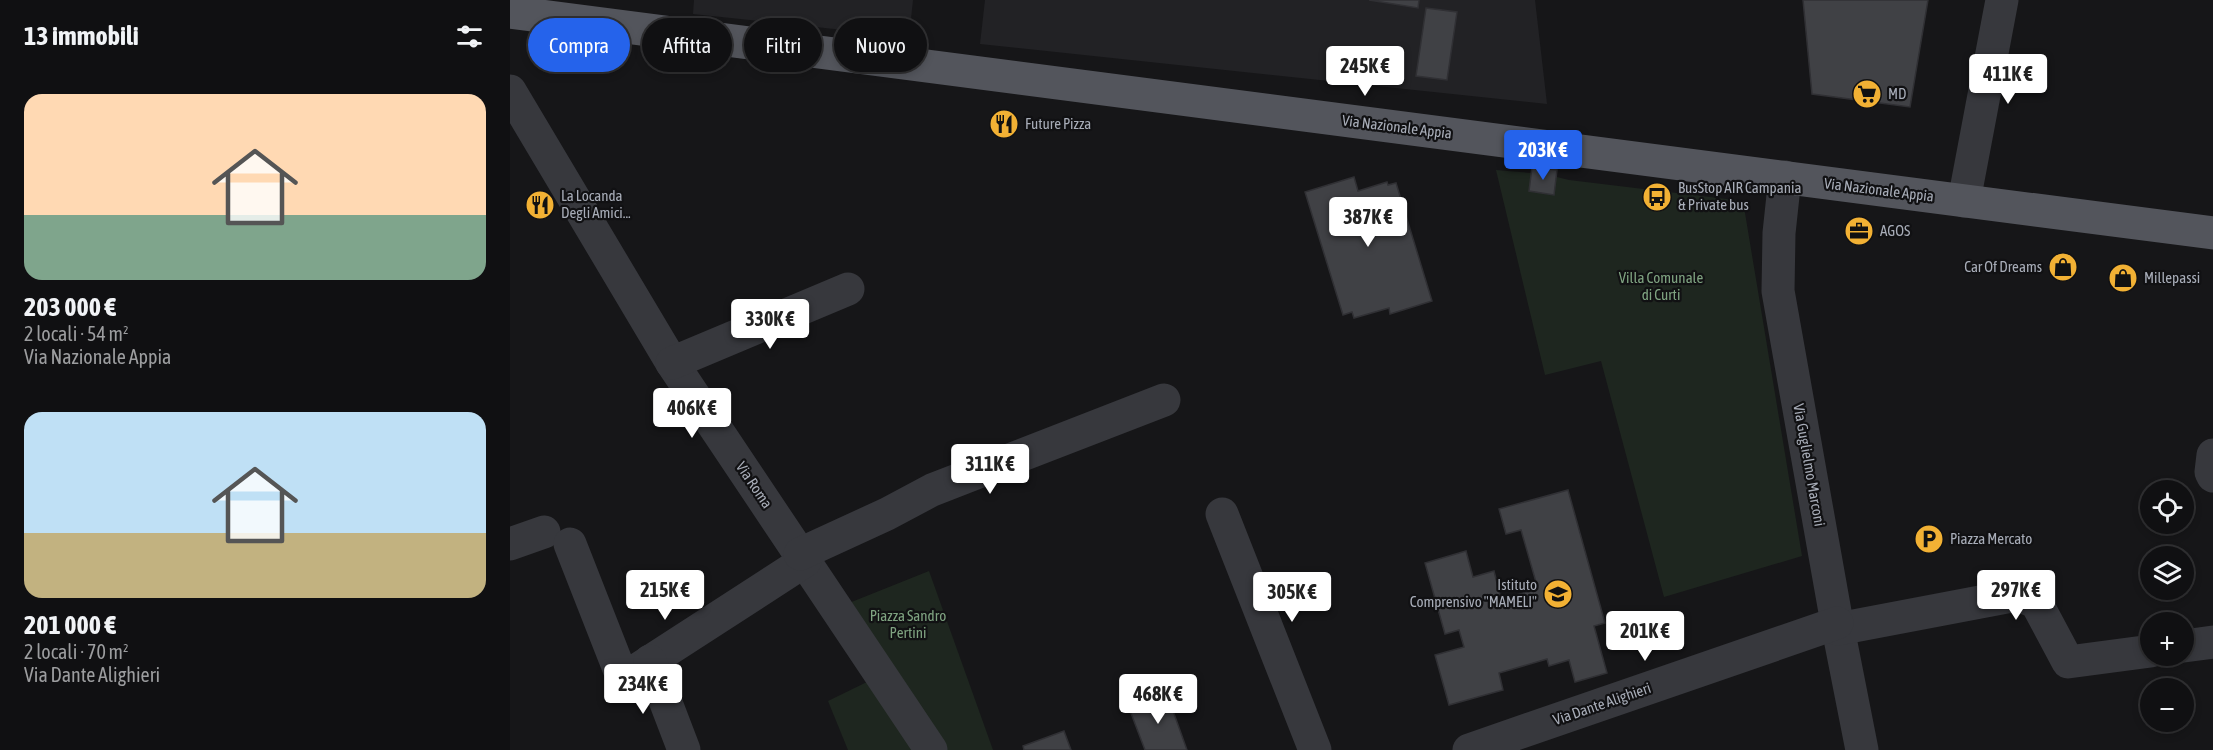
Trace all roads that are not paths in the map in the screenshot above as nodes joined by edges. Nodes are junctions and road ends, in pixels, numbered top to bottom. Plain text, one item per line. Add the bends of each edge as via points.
1 (2002, 0) edge
2 (510, 12) edge
3 (510, 91) edge
4 (1785, 177) junction
5 (1964, 201) junction
6 (2213, 233) edge
7 (848, 289) dead end
8 (672, 363) junction
9 (1164, 400) dead end
10 (2213, 455) edge
11 (2213, 476) edge
12 (1222, 514) dead end
13 (510, 544) edge
14 (802, 558) junction
15 (1838, 626) junction
16 (2213, 642) edge
17 (2194, 645) edge
18 (2140, 652) edge
19 (650, 661) junction
20 (684, 750) edge
21 (931, 750) edge
22 (1315, 750) edge
23 (1469, 750) edge
24 (1862, 750) edge

1 - 5 street
2 - 4 main road, Via Nazionale Appia
3 - 8 street, Via Roma
4 - 5 main road, Via Nazionale Appia
4 - 15 street, Via Guglielmo Marconi via 1778,291
5 - 6 main road, Via Nazionale Appia
7 - 8 street
8 - 14 street, Via Roma
9 - 14 street via 932,490
10 - 11 street
12 - 22 street
13 - 19 street via 557,537 619,669 632,673
14 - 19 street
14 - 21 street, Via Roma
15 - 18 street, Via Dante Alighieri via 2017,595 2036,602 2068,662
15 - 23 street, Via Dante Alighieri
15 - 24 street, Via Guglielmo Marconi
16 - 17 street
19 - 20 street

